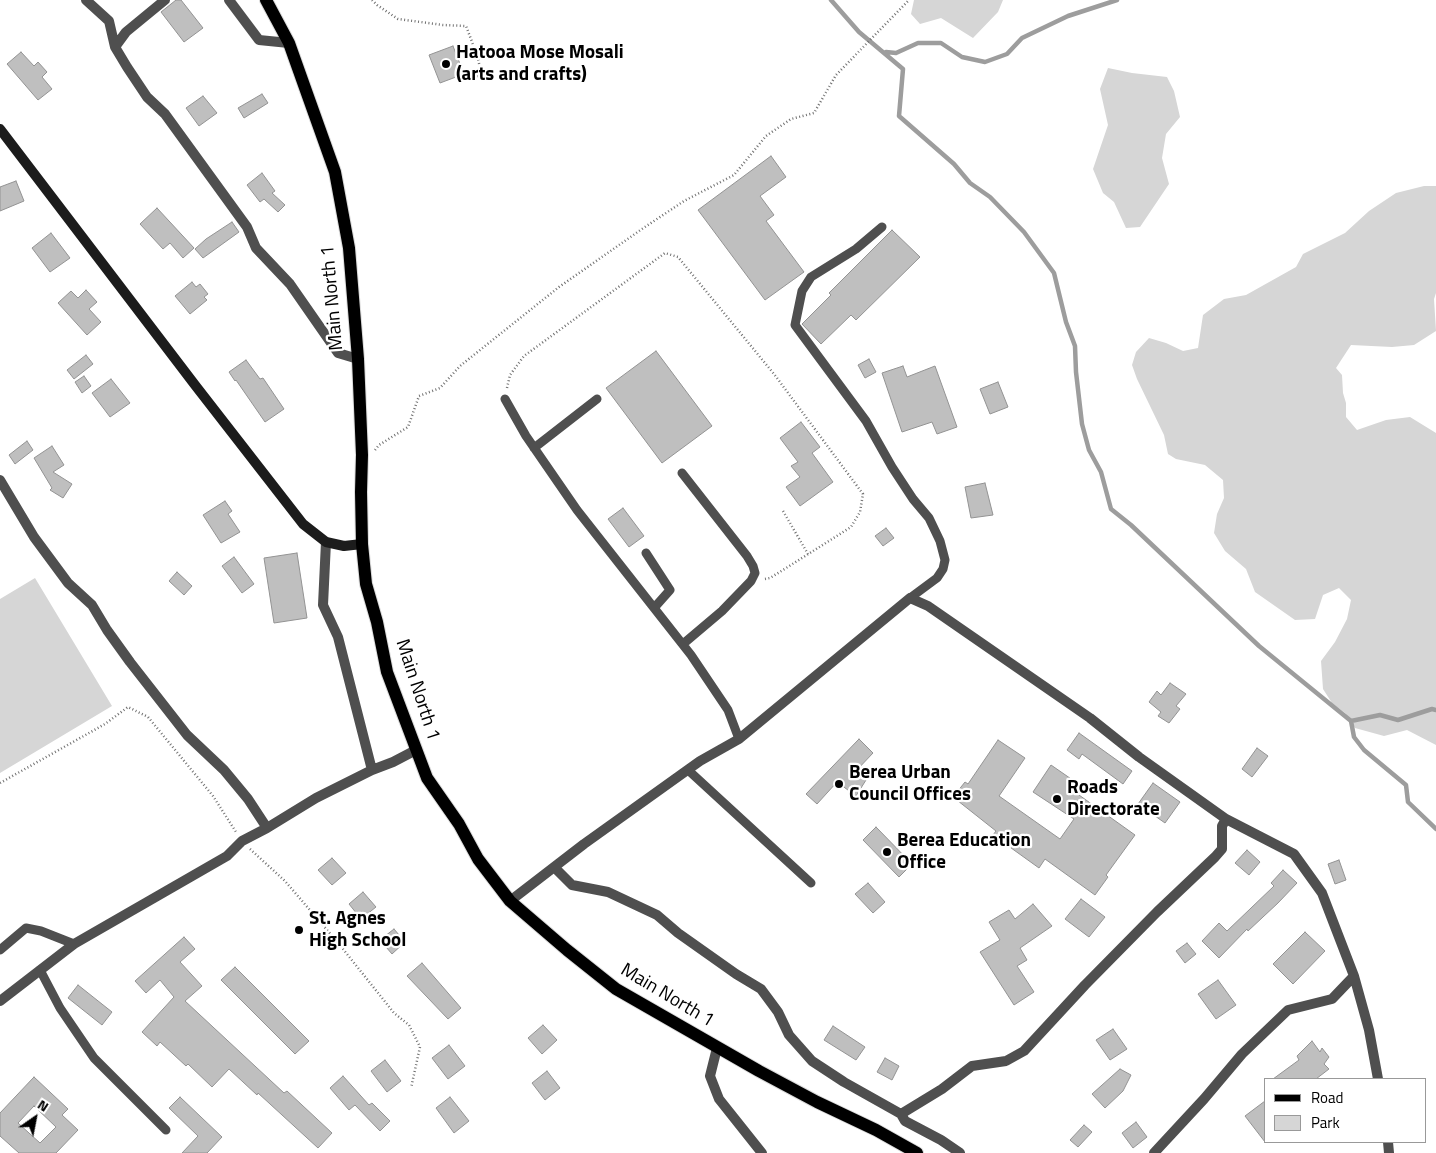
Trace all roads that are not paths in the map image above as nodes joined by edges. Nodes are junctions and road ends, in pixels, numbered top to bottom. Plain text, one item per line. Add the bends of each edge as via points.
1 (86, 0) edge
2 (165, 0) edge
3 (229, 0) edge
4 (266, 0) edge
5 (289, 43) junction
6 (114, 47) junction
7 (0, 129) edge
8 (882, 227) dead end
9 (358, 359) junction
10 (504, 399) road end
11 (596, 399) dead end
12 (534, 448) junction
13 (682, 473) dead end
14 (0, 480) edge
15 (326, 542) junction
16 (362, 544) junction
17 (646, 553) dead end
18 (910, 598) junction
19 (654, 608) junction
20 (683, 644) junction
21 (739, 739) junction
22 (416, 750) junction
23 (372, 770) junction
24 (688, 770) junction
25 (1226, 819) junction
26 (267, 828) junction
27 (554, 867) junction
28 (811, 883) dead end
29 (510, 901) junction
30 (74, 944) junction
31 (0, 950) edge
32 (40, 970) junction
33 (1354, 976) junction
34 (0, 1001) edge
35 (717, 1048) junction
36 (1378, 1078) edge
37 (900, 1114) junction
38 (166, 1130) dead end
39 (762, 1153) edge
40 (918, 1153) edge
41 (960, 1153) edge
42 (1154, 1153) edge

1 - 6 street via 109,21
2 - 6 street via 126,32
3 - 5 street via 260,40
4 - 5 main road, Main North 1
5 - 9 main road, Main North 1 via 335,172 349,248
6 - 9 street via 147,97 165,114 246,227 256,248 290,284 338,352
7 - 15 street via 303,524
8 - 18 lane via 856,249 811,277 802,291 795,325 866,421 892,467 929,518 940,541 945,560 943,569 937,578
9 - 16 main road, Main North 1
10 - 12 lane
11 - 12 lane
12 - 19 lane via 577,510
13 - 20 lane via 750,561 755,573 722,611
14 - 26 street via 34,537 68,583 92,606 187,735 230,777
15 - 16 street via 344,546
15 - 23 street via 323,605 338,637
16 - 22 main road, Main North 1 via 366,584 387,672
17 - 19 lane via 670,590
18 - 21 street
18 - 25 street via 948,619 1090,718
19 - 20 lane
20 - 21 lane via 728,710
21 - 24 street
22 - 23 street
22 - 29 main road, Main North 1 via 427,778 459,824 478,859
23 - 26 street via 316,798
24 - 27 street
24 - 28 lane
25 - 33 street via 1294,854 1322,893
25 - 37 street via 1222,826 1222,849 1085,985 1024,1051 1006,1061 972,1066
26 - 30 street via 242,841 227,856
27 - 29 street
27 - 37 street via 572,885 608,892 657,915 761,989 778,1012 789,1035 812,1061
29 - 35 main road, Main North 1 via 616,989
30 - 31 lane via 26,928
30 - 32 street
32 - 34 street
32 - 38 lane via 60,1008 94,1058
33 - 36 street
33 - 42 street via 1332,1000 1288,1010 1242,1054
35 - 39 street via 710,1076 719,1099
35 - 40 main road, Main North 1
37 - 41 street via 904,1121

